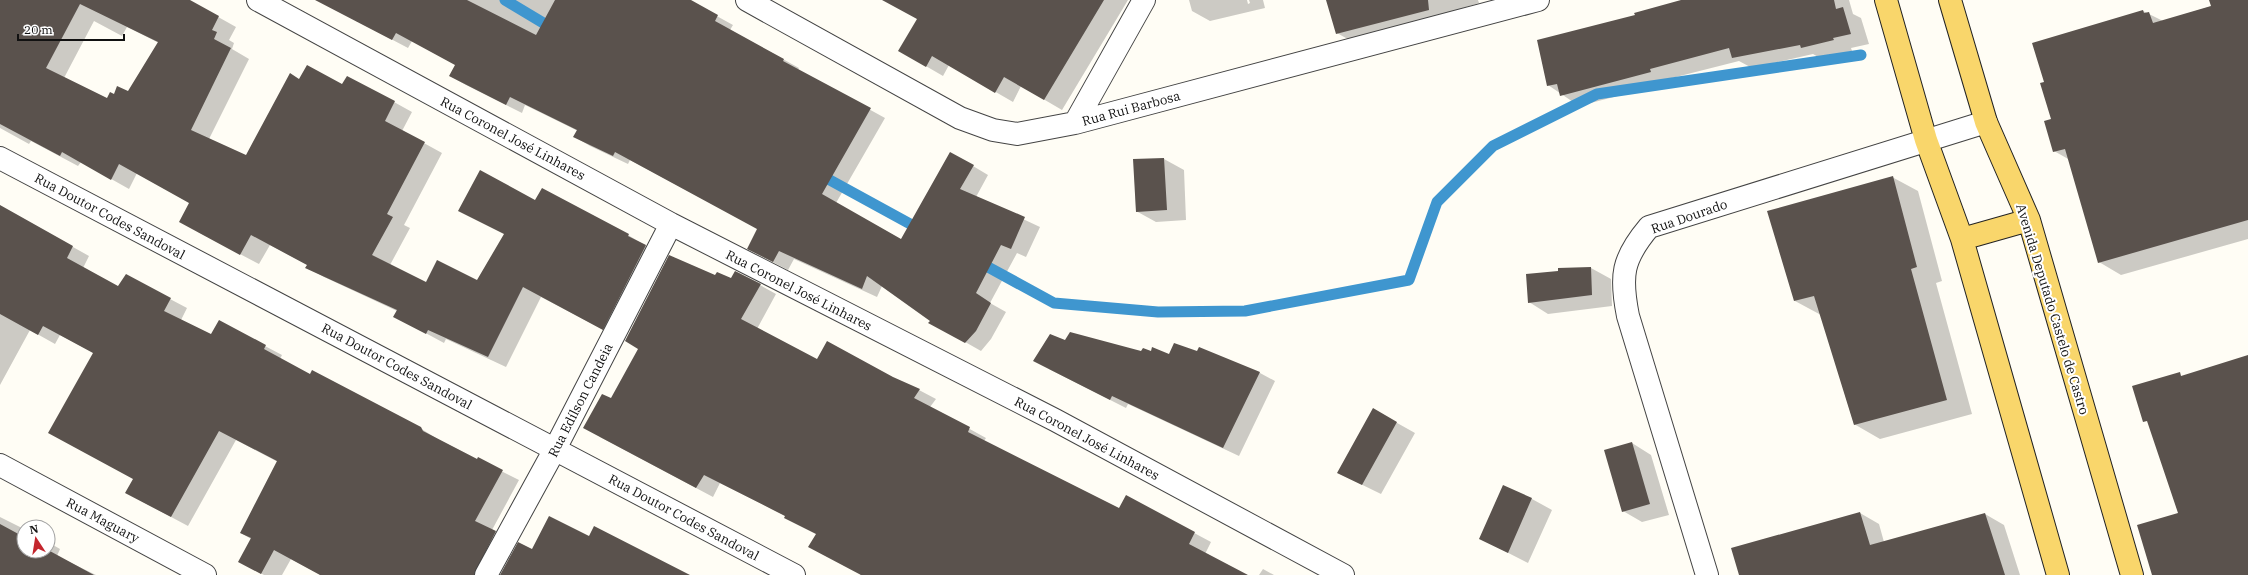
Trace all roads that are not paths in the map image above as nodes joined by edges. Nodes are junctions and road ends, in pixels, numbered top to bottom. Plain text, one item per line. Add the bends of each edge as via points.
1 (258, 0) edge
2 (747, 0) edge
3 (1144, 0) edge
4 (1538, 0) edge
5 (1886, 0) edge
6 (1950, 0) edge
7 (1986, 122) junction
8 (1075, 123) junction
9 (1926, 140) junction
10 (0, 158) edge
11 (2029, 220) junction
12 (671, 224) junction
13 (1962, 239) junction
14 (555, 449) junction
15 (0, 465) edge
16 (205, 575) edge
17 (486, 575) edge
18 (794, 575) edge
19 (1343, 575) edge
20 (1707, 575) edge
21 (2058, 575) edge
22 (2132, 575) edge

1 - 12 street, Rua Coronel José Linhares
2 - 8 street, Rua Rui Barbosa via 960,118 993,130 1017,134
3 - 8 street
4 - 8 street, Rua Rui Barbosa
5 - 9 main road
6 - 7 main road, Avenida Deputado Castelo de Castro
7 - 9 street, Rua Dourado
7 - 11 main road, Avenida Deputado Castelo de Castro
9 - 13 main road
9 - 20 street, Rua Dourado via 1649,227 1636,243 1626,264 1623,289 1628,316
10 - 14 street, Rua Doutor Codes Sandoval
11 - 13 main road
11 - 22 main road, Avenida Deputado Castelo de Castro
12 - 14 street, Rua Edílson Candeia
12 - 19 street, Rua Coronel José Linhares via 1055,420
13 - 21 main road
14 - 17 street, Rua Edílson Candeia
14 - 18 street, Rua Doutor Codes Sandoval
15 - 16 street, Rua Maguary

